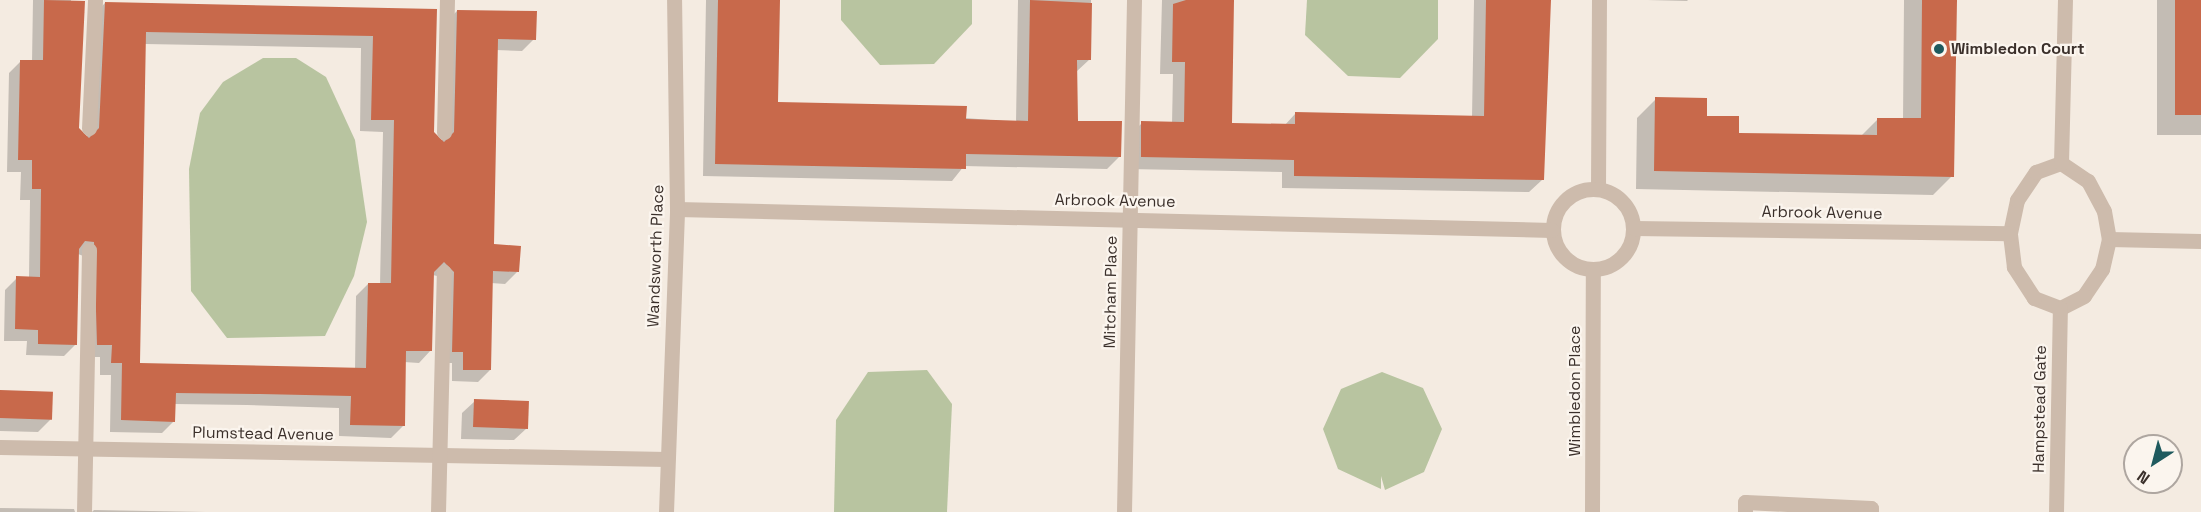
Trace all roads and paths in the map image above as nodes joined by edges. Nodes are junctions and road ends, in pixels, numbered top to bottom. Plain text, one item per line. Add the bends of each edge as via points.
1 (95, 0) edge
2 (447, 0) edge
3 (675, 0) edge
4 (1134, 0) edge
5 (1599, 0) edge
6 (2065, 0) edge
7 (89, 128) dead end
8 (444, 132) dead end
9 (2061, 163) junction
10 (1598, 188) junction
11 (677, 209) junction
12 (1131, 219) junction
13 (1634, 228) junction
14 (1552, 230) junction
15 (2010, 233) junction
16 (2109, 239) junction
17 (2201, 241) edge
18 (89, 250) dead end
19 (1593, 270) junction
20 (444, 272) dead end
21 (2061, 308) junction
22 (0, 447) edge
23 (86, 448) junction
24 (440, 455) junction
25 (667, 459) junction
26 (84, 512) edge
27 (438, 512) edge
28 (666, 512) edge
29 (1124, 512) edge
30 (1592, 512) edge
31 (1745, 512) edge
32 (1871, 512) edge
33 (2056, 512) edge

1 - 7 street
2 - 8 street
3 - 11 street, Wandsworth Place
4 - 12 street, Mitcham Place
5 - 10 street
6 - 9 street
9 - 15 street via 2036,172 2018,200
9 - 16 street via 2088,181 2104,211
10 - 13 street via 1623,201
10 - 14 street via 1565,199
11 - 12 street, Arbrook Avenue
11 - 25 street, Wandsworth Place
12 - 14 street, Arbrook Avenue
12 - 29 street, Mitcham Place
13 - 15 street, Arbrook Avenue
13 - 19 street via 1623,255
14 - 19 street via 1561,255
15 - 21 street via 2014,267 2034,298
16 - 17 street
16 - 21 street via 2102,269 2084,296
18 - 23 street
19 - 30 street, Wimbledon Place
20 - 24 street
21 - 33 street, Hampstead Gate
22 - 23 street, Plumstead Avenue
23 - 24 street, Plumstead Avenue
23 - 26 street
24 - 25 street, Plumstead Avenue
24 - 27 street
25 - 28 street, Wandsworth Place
31 - 32 street via 1745,502 1871,508

